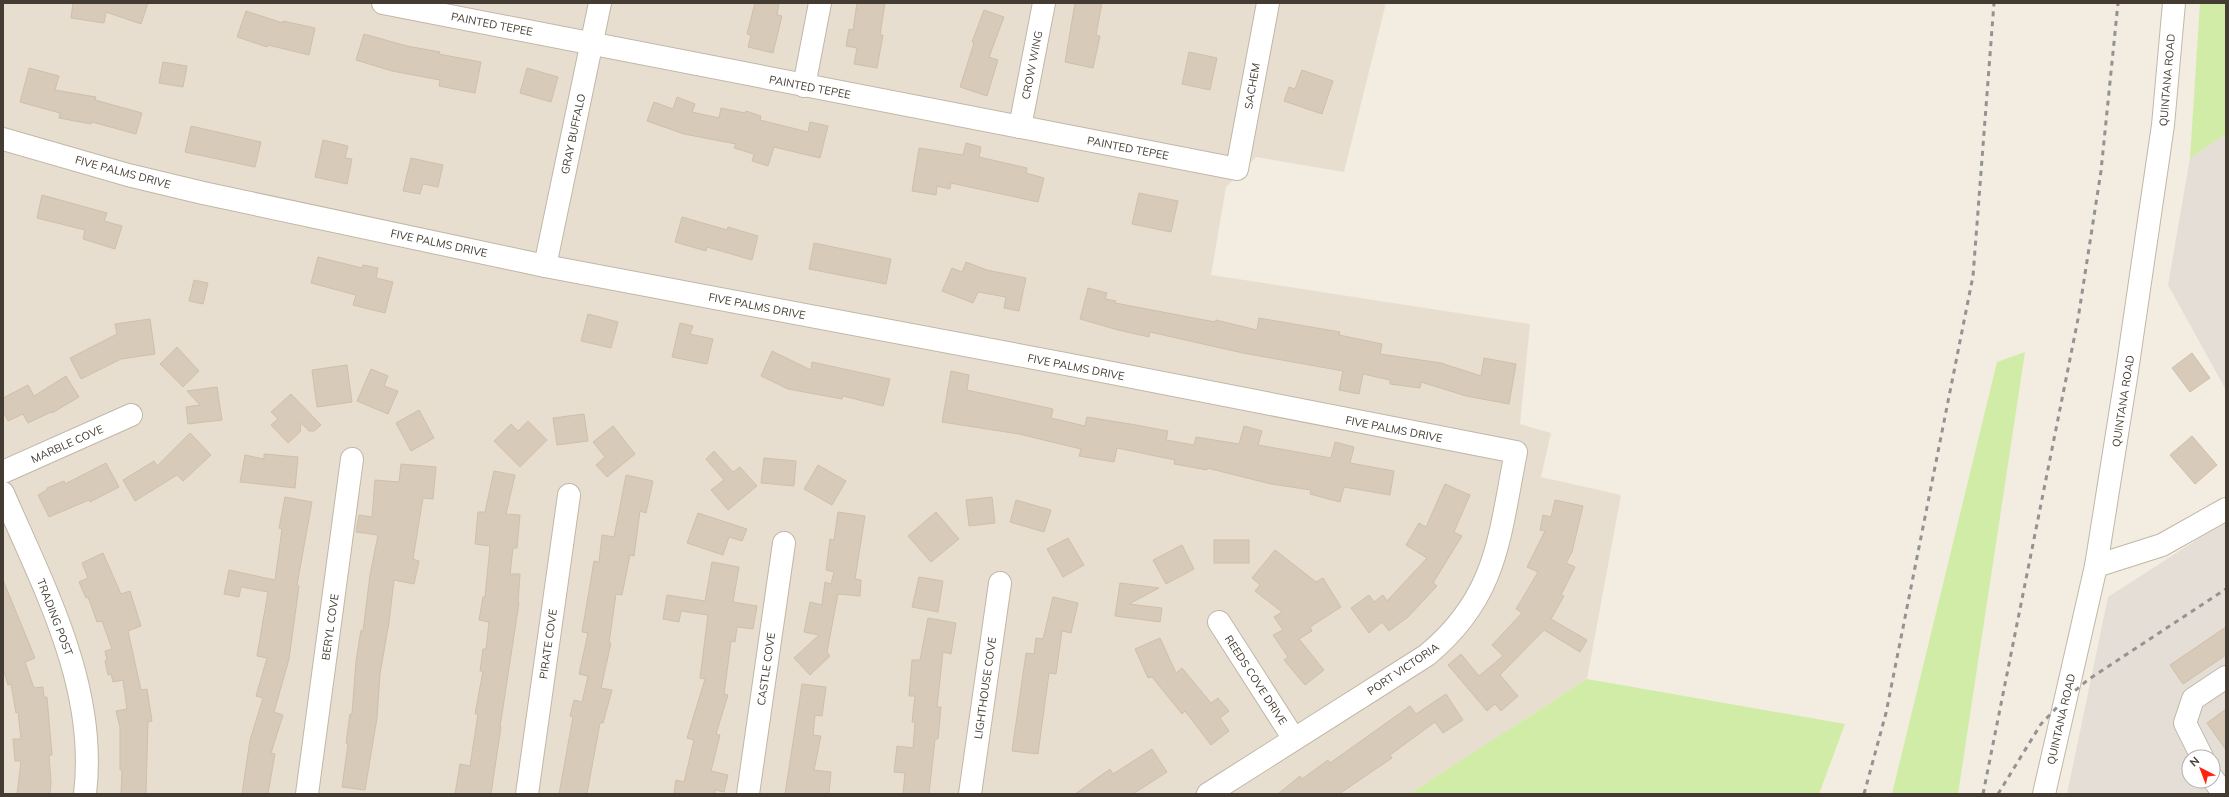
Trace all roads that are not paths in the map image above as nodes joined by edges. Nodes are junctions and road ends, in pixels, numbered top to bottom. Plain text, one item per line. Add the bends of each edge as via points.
1 (383, 3) edge
2 (600, 3) edge
3 (820, 3) edge
4 (1044, 3) edge
5 (1268, 3) edge
6 (2174, 3) edge
7 (592, 44) junction
8 (804, 86) junction
9 (1020, 127) junction
10 (3, 139) edge
11 (1237, 169) joint
12 (545, 266) junction
13 (131, 415) dead end
14 (1516, 452) joint
15 (352, 459) dead end
16 (3, 472) edge
17 (3, 493) edge
18 (569, 495) dead end
19 (2226, 509) edge
20 (784, 543) dead end
21 (2096, 566) junction
22 (1000, 583) dead end
23 (1219, 622) dead end
24 (2226, 677) edge
25 (1294, 739) junction
26 (2198, 749) edge
27 (85, 794) edge
28 (307, 794) edge
29 (527, 794) edge
30 (748, 794) edge
31 (970, 794) edge
32 (1208, 794) edge
33 (2044, 794) edge

1 - 7 street, PAINTED TEPEE
2 - 7 street, GRAY BUFFALO
3 - 8 street
4 - 9 street, CROW WING
5 - 11 street, SACHEM
6 - 21 street, QUINTANA ROAD via 2163,125 2128,371
7 - 8 street, PAINTED TEPEE
7 - 12 street, GRAY BUFFALO
8 - 9 street, PAINTED TEPEE
9 - 11 street, PAINTED TEPEE
10 - 12 street, FIVE PALMS DRIVE via 128,175 203,193
12 - 14 street, FIVE PALMS DRIVE
13 - 16 street, MARBLE COVE
14 - 25 street, PORT VICTORIA via 1493,562 1478,598 1467,614 1427,655
15 - 28 street, BERYL COVE
17 - 27 street, TRADING POST via 56,614 76,677 86,744
18 - 29 street, PIRATE COVE
19 - 21 street via 2162,545
20 - 30 street, CASTLE COVE
21 - 33 street, QUINTANA ROAD
22 - 31 street, LIGHTHOUSE COVE
23 - 25 street, REEDS COVE DRIVE
24 - 26 street via 2193,698 2186,723
25 - 32 street, PORT VICTORIA

